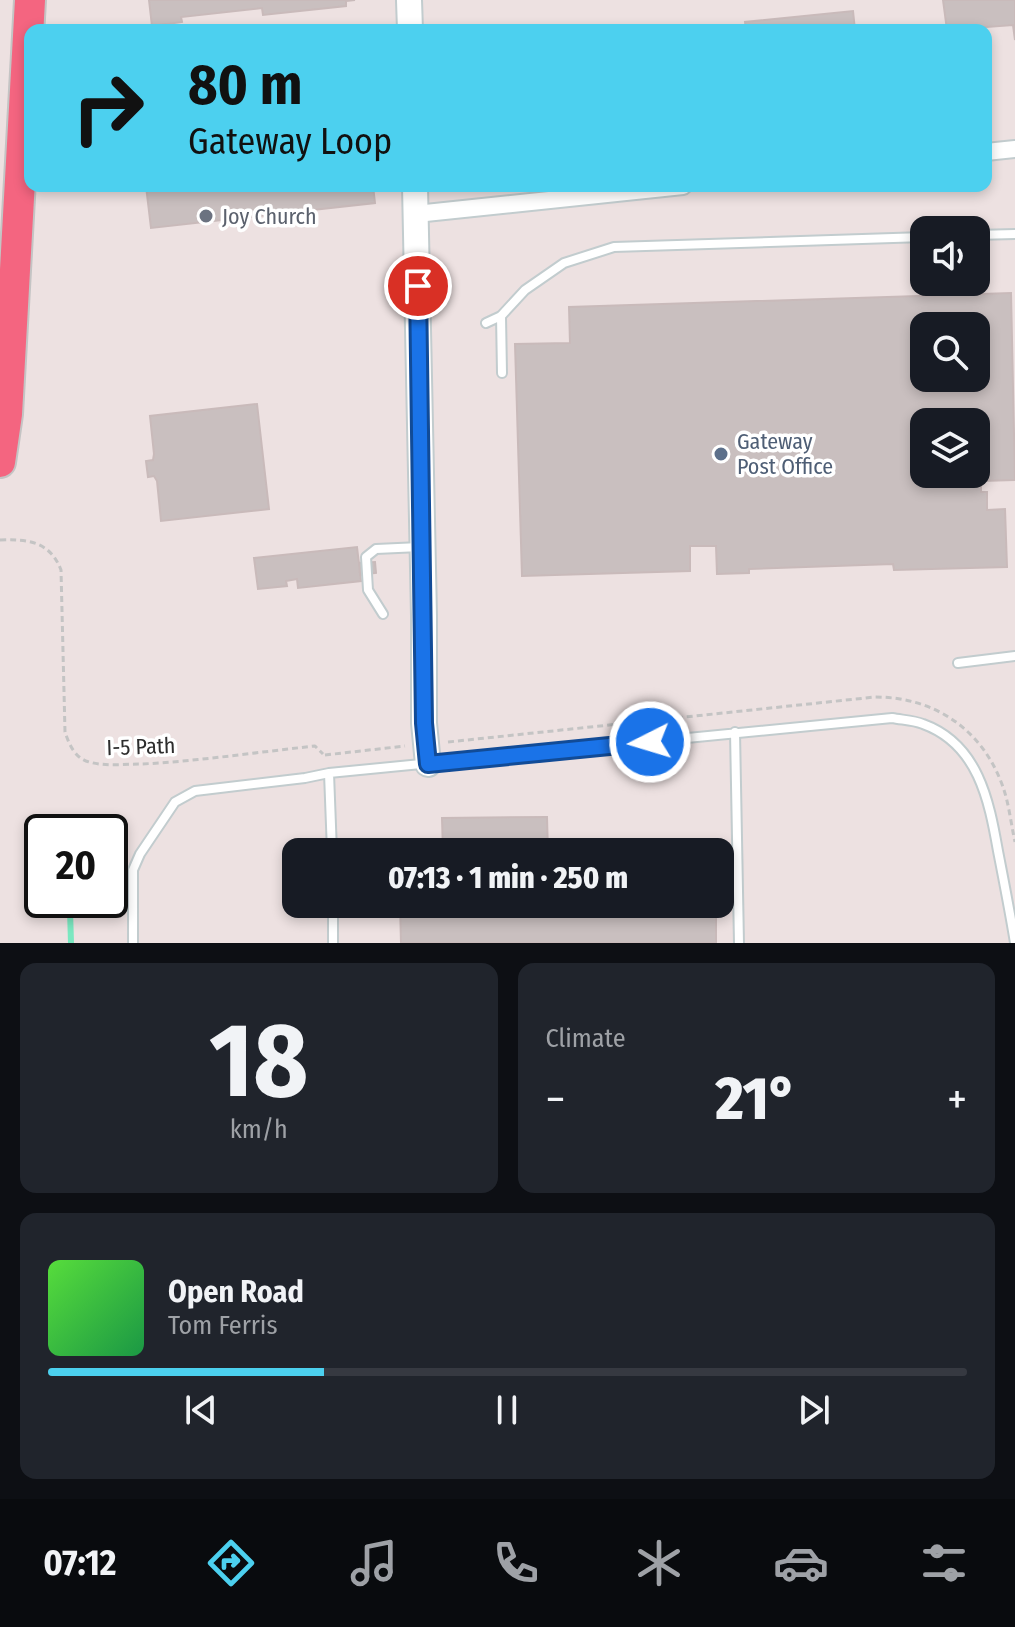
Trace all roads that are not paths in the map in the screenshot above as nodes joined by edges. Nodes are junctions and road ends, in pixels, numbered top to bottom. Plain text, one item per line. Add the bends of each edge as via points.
1 (30, 0) edge
2 (409, 0) edge
3 (29, 24) edge
4 (410, 24) edge
5 (24, 108) edge
6 (1015, 149) edge
7 (992, 151) edge
8 (415, 192) edge
9 (626, 192) edge
10 (416, 214) junction
11 (1015, 234) edge
12 (990, 235) edge
13 (910, 237) edge
14 (501, 316) junction
15 (486, 323) dead end
16 (502, 373) dead end
17 (0, 462) edge
18 (423, 547) junction
19 (383, 614) dead end
20 (1015, 656) edge
21 (958, 663) dead end
22 (735, 732) junction
23 (428, 764) junction
24 (329, 773) junction
25 (331, 838) edge
26 (1011, 900) edge
27 (333, 918) edge
28 (1013, 919) edge
29 (133, 943) edge
30 (333, 943) edge
31 (739, 943) edge
32 (1015, 943) edge

1 - 3 highway
2 - 4 street
5 - 17 highway
6 - 7 street
8 - 10 street
9 - 10 street
10 - 18 street
11 - 12 lane
13 - 14 lane via 614,247 564,263 525,290
14 - 15 lane
14 - 16 lane
18 - 19 lane via 376,549 366,557 368,590
18 - 23 street
20 - 21 lane
22 - 23 lane
22 - 26 lane via 892,718 940,732 974,768 988,796
22 - 31 lane
23 - 24 lane
24 - 25 lane
24 - 29 lane via 195,791 175,802 133,870
26 - 28 lane
27 - 30 lane
28 - 32 lane

